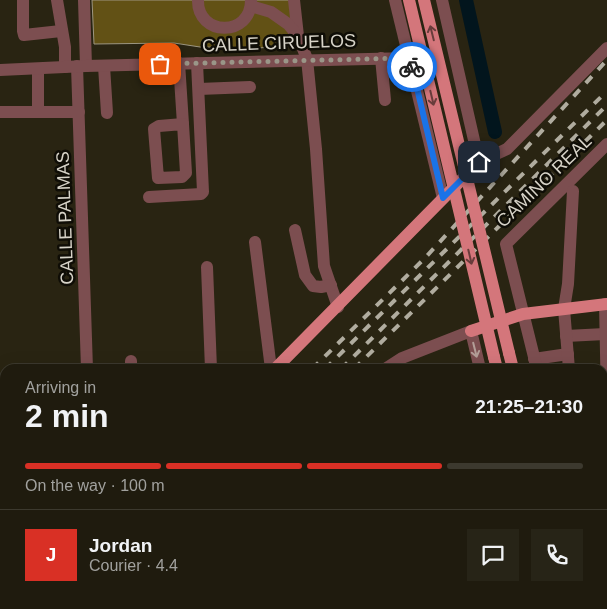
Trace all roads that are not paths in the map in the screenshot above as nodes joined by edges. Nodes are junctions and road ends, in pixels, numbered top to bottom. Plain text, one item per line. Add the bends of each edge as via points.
1 (23, 0) edge
2 (57, 0) edge
3 (84, 0) edge
4 (198, 0) edge
5 (294, 0) edge
6 (395, 0) edge
7 (409, 0) edge
8 (424, 0) edge
9 (442, 0) edge
10 (251, 3) edge
11 (61, 31) junction
12 (298, 36) junction
13 (607, 48) edge
14 (380, 58) junction
15 (410, 58) junction
16 (307, 60) junction
17 (179, 63) junction
18 (197, 63) junction
19 (76, 66) junction
20 (104, 66) junction
21 (38, 69) junction
22 (0, 70) edge
23 (250, 87) dead end
24 (199, 88) junction
25 (385, 100) dead end
26 (0, 112) edge
27 (38, 112) junction
28 (79, 112) junction
29 (107, 113) dead end
30 (183, 124) junction
31 (607, 144) edge
32 (479, 162) junction
33 (574, 190) dead end
34 (149, 197) dead end
35 (443, 198) junction
36 (295, 230) dead end
37 (255, 242) dead end
38 (207, 267) dead end
39 (331, 285) junction
40 (606, 304) edge
41 (338, 307) junction
42 (564, 309) junction
43 (523, 314) junction
44 (471, 331) junction
45 (605, 334) junction
46 (566, 336) junction
47 (568, 354) junction
48 (496, 363) edge
49 (87, 364) edge
50 (211, 364) edge
51 (270, 364) edge
52 (280, 364) edge
53 (393, 364) edge
54 (479, 364) edge
55 (512, 364) edge
56 (536, 364) edge
57 (569, 364) edge
58 (606, 364) edge

1 - 11 street via 24,35
2 - 11 street
3 - 19 street
4 - 10 street via 204,19 219,28 236,26 243,21
5 - 12 street
6 - 15 street
7 -> 48 main road, bridge
55 -> 8 main road, bridge
9 - 32 street
10 - 12 street via 271,12
11 - 19 street via 65,47
12 - 16 street
13 - 32 street via 507,149
14 - 15 street, CALLE CIRUELOS
14 - 16 street, CALLE CIRUELOS
14 - 25 street
15 - 35 street
16 - 18 street, CALLE CIRUELOS
16 - 39 street via 324,266
17 - 18 street, CALLE CIRUELOS
17 - 20 street, CALLE CIRUELOS
17 - 30 street
18 - 24 street
19 - 20 street, CALLE CIRUELOS
19 - 21 street, CALLE CIRUELOS
19 - 28 street, CALLE PALMAS
20 - 29 street
21 - 22 street, CALLE CIRUELOS
21 - 27 street
23 - 24 street
24 - 34 street via 202,194
26 - 27 street
27 - 28 street
28 - 49 street, CALLE PALMAS
30 - 30 street via 186,173 182,178 158,178 154,129
31 - 43 street, CAMINO REAL via 506,244
32 - 35 main road
33 - 42 street
35 - 41 main road
36 - 39 street via 304,275 313,286
37 - 51 street
38 - 50 street
39 - 41 street
40 - 42 main road
40 - 45 street
41 - 52 main road
42 - 43 main road
42 - 46 street
43 - 44 main road
43 - 56 street
44 - 53 street
44 -> 54 street
45 - 46 street
45 - 58 street
46 - 47 street
47 - 56 street
47 - 57 street

